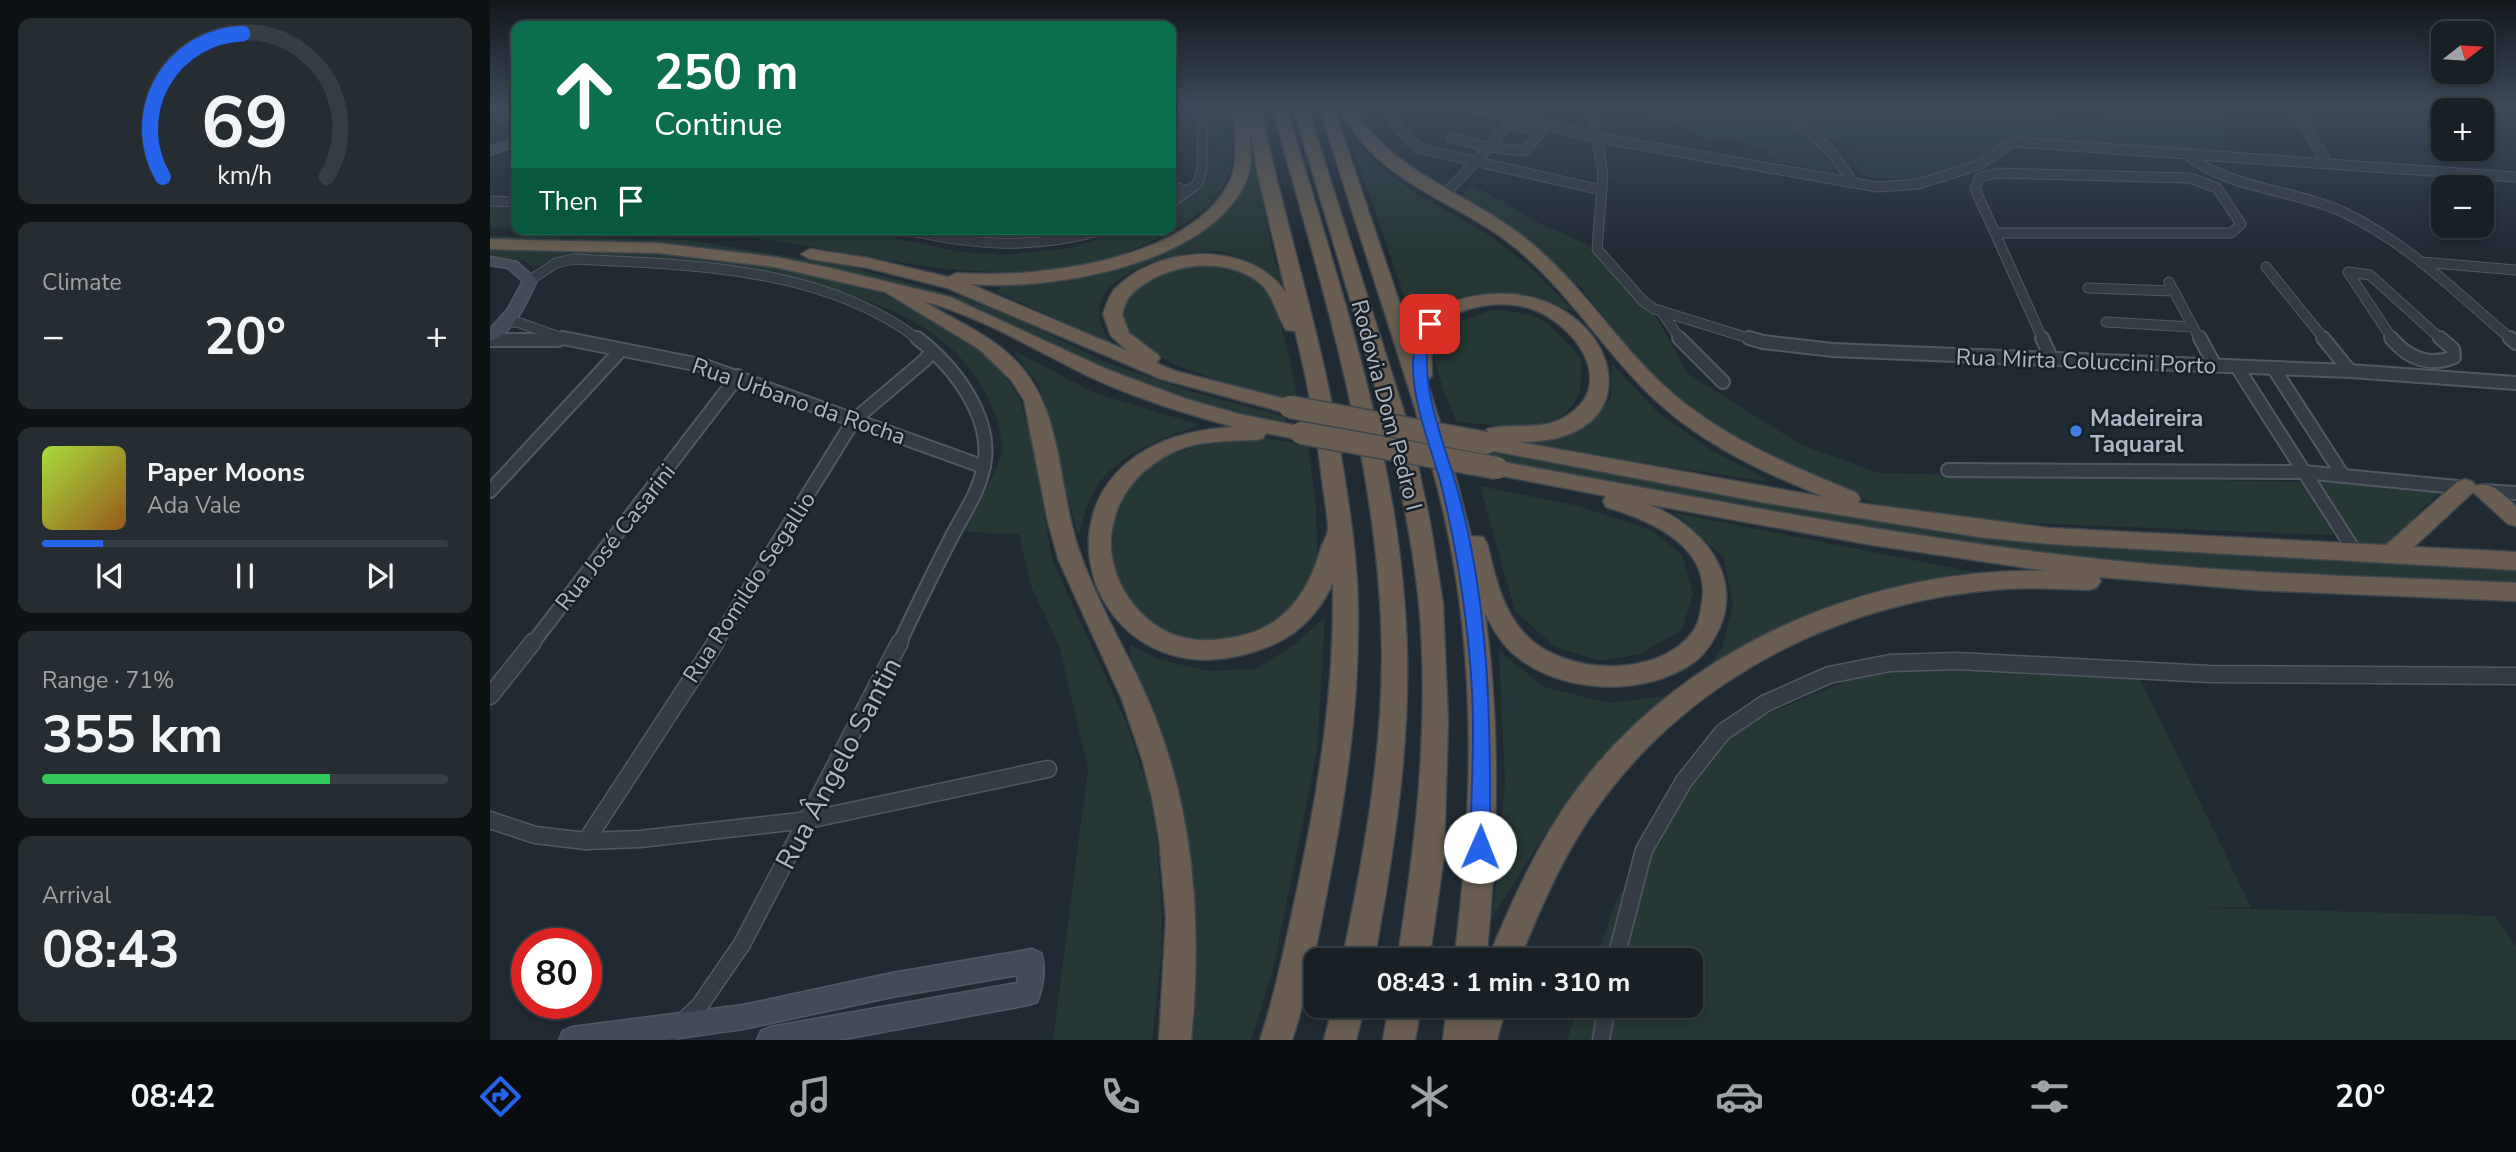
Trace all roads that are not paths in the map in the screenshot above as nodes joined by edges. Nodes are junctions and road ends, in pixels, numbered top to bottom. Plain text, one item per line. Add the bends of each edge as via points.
1 (1202, 155) edge
2 (1242, 155) edge
3 (1262, 155) edge
4 (1292, 155) edge
5 (1315, 155) edge
6 (1342, 155) edge
7 (1383, 155) edge
8 (1449, 155) edge
9 (1481, 155) edge
10 (1599, 155) edge
11 (1696, 155) edge
12 (1833, 155) edge
13 (1994, 155) edge
14 (2186, 155) edge
15 (2207, 155) edge
16 (2323, 155) edge
17 (1475, 160) junction
18 (2328, 163) junction
19 (2516, 177) edge
20 (1853, 182) junction
21 (1176, 188) edge
22 (1601, 190) junction
23 (1187, 191) junction
24 (1444, 195) junction
25 (1176, 199) edge
26 (490, 201) edge
27 (511, 202) edge
28 (490, 232) edge
29 (511, 232) edge
30 (1994, 233) junction
31 (630, 235) edge
32 (926, 235) edge
33 (1083, 235) edge
34 (490, 244) edge
35 (490, 261) edge
36 (2421, 262) junction
37 (868, 263) junction
38 (2266, 267) dead end
39 (2516, 270) edge
40 (530, 280) junction
41 (891, 288) junction
42 (2088, 288) dead end
43 (2361, 293) junction
44 (2392, 295) junction
45 (1661, 312) junction
46 (506, 323) junction
47 (2106, 323) dead end
48 (2193, 327) junction
49 (490, 339) edge
50 (569, 340) junction
51 (2516, 343) edge
52 (1308, 344) junction
53 (621, 349) junction
54 (932, 351) junction
55 (2052, 360) junction
56 (2445, 361) junction
57 (2215, 366) junction
58 (2237, 367) junction
59 (2274, 369) junction
60 (2350, 371) junction
61 (738, 376) junction
62 (2459, 379) junction
63 (1723, 382) dead end
64 (2516, 383) edge
65 (1422, 398) junction
66 (1256, 399) junction
67 (854, 420) junction
68 (1301, 433) junction
69 (1438, 434) junction
70 (984, 467) junction
71 (1497, 468) junction
72 (1948, 470) dead end
73 (2303, 472) junction
74 (2342, 474) junction
75 (1447, 481) junction
76 (2475, 489) junction
77 (490, 491) edge
78 (2516, 493) edge
79 (1888, 516) junction
80 (2516, 518) edge
81 (1338, 525) junction
82 (2354, 550) junction
83 (2391, 554) junction
84 (2516, 561) edge
85 (2285, 583) junction
86 (2516, 592) edge
87 (2516, 676) edge
88 (490, 696) edge
89 (1048, 769) dead end
90 (490, 820) edge
91 (808, 820) junction
92 (586, 841) junction
93 (1361, 948) edge
94 (1415, 948) edge
95 (1471, 948) edge
96 (1508, 948) edge
97 (1618, 948) edge
98 (1346, 1018) edge
99 (1403, 1018) edge
100 (1462, 1018) edge
101 (1487, 1018) edge
102 (1605, 1018) edge
103 (685, 1023) junction
104 (572, 1040) edge
105 (664, 1040) edge
106 (770, 1040) edge
107 (1175, 1040) edge
108 (1276, 1040) edge
109 (1340, 1040) edge
110 (1399, 1040) edge
111 (1459, 1040) edge
112 (1481, 1040) edge
113 (1601, 1040) edge

1 - 23 street via 1198,183
2 - 37 highway via 1233,190 1202,222 1151,251 1096,268 1010,281
3 - 52 highway
4 - 93 highway, Rodovia Dom Pedro I via 1368,433 1393,613 1394,716 1375,878
5 - 94 highway, Rodovia Dom Pedro I via 1400,434 1431,604 1436,721 1429,856
6 - 65 highway
7 - 24 highway
8 - 17 street
9 - 17 street
10 - 22 street
11 - 20 street
12 - 20 street
13 - 20 street via 1979,165 1918,184 1877,187
14 - 36 street via 2209,172 2299,195 2337,210
15 - 18 street
16 - 18 street
17 - 22 street
17 - 24 street
18 - 19 street
21 - 23 street
22 - 45 street via 1597,249 1643,301
23 - 25 street
24 - 79 highway via 1521,244 1555,273 1636,369 1699,426 1735,449
26 - 27 street
28 - 29 highway
30 - 30 street via 2231,233 2241,224 2217,188 2190,178 1998,173 1980,177 1975,189
30 - 55 street
31 - 37 highway via 781,248
32 - 33 street via 1000,247
34 - 41 highway via 683,250 775,262
35 - 40 street via 512,265
36 - 39 street
36 - 51 street
37 - 66 highway via 953,284 1168,375
38 - 60 street
40 - 46 street
40 - 54 street via 556,263 574,259 667,264 769,278 858,301 903,325
41 - 68 highway via 978,315 1143,392 1238,421
41 - 107 highway via 998,351 1034,400 1070,560 1139,711 1165,789 1182,914
42 - 48 street via 2171,286
43 - 44 street
43 - 44 street via 2348,272 2370,275
43 - 56 street via 2402,350 2419,359
44 - 56 street via 2453,349 2454,357
45 - 55 street, Rua Mirta Coluccini Porto via 1775,344
45 - 63 street via 1676,335
46 - 49 street
46 - 50 street, Rua Urbano da Rocha via 517,322
47 - 48 street
48 - 57 street
49 - 50 street, Rua Urbano da Rocha
50 - 53 street, Rua Urbano da Rocha
52 - 66 highway via 1297,335 1273,287 1237,263 1213,260 1165,267 1119,293 1111,316 1114,327 1139,352
52 - 81 highway via 1330,454
53 - 61 street, Rua Urbano da Rocha via 689,361
53 - 77 street
54 - 67 street, Rua Romildo Segallio
54 - 70 street via 957,374 981,421
55 - 57 street, Rua Mirta Coluccini Porto
56 - 62 street
57 - 58 street, Rua Mirta Coluccini Porto
58 - 59 street, Rua Mirta Coluccini Porto
58 - 73 street
59 - 60 street, Rua Mirta Coluccini Porto
59 - 74 street
60 - 62 street, Rua Mirta Coluccini Porto
61 - 67 street, Rua Urbano da Rocha
61 - 88 street, Rua José Casarini
62 - 64 street, Rua Mirta Coluccini Porto
65 - 69 highway via 1422,337 1443,313 1480,300 1520,300 1555,312 1578,332 1596,361 1600,391 1593,405 1565,427 1528,434
65 - 75 highway
66 - 69 highway, bridge
67 - 70 street, Rua Urbano da Rocha
67 - 92 street, Rua Romildo Segallio via 763,570
68 - 71 highway, bridge
68 - 81 highway via 1204,436 1142,460 1124,477 1103,514 1101,551 1114,597 1153,638 1180,648 1206,651 1257,643 1282,630 1311,602 1328,571
69 - 79 highway, bridge
70 - 91 street, Rua Ângelo Santin
71 - 75 highway via 1628,505 1690,539 1712,574 1715,592 1708,629 1693,649 1650,672 1623,676 1585,674 1555,667 1533,655 1498,617 1469,519
71 - 85 highway via 1919,544 2170,576
72 - 73 street
73 - 74 street
73 - 82 street
74 - 76 street
75 - 95 highway via 1462,547 1482,727 1480,847
76 - 78 street
76 - 80 highway
76 - 83 highway
79 - 82 highway via 2050,536
81 - 108 highway via 1344,568 1345,650 1331,797 1291,995
82 - 83 highway
83 - 84 highway
85 - 86 highway
85 - 96 highway via 1983,582 1862,605 1791,631 1716,673 1625,752 1568,825
87 - 97 street via 2209,674 1958,661 1866,666 1829,675 1766,703 1723,732 1684,781 1644,850
89 - 91 street
90 - 92 street via 536,835
91 - 92 street
91 - 103 street, Rua Ângelo Santin via 724,974
98 - 109 highway
99 - 110 highway
100 - 111 highway
101 - 112 highway
102 - 113 street
103 - 104 street
103 - 105 street, Rua Ângelo Santin
103 - 106 street via 743,1017 1032,961 1028,993

